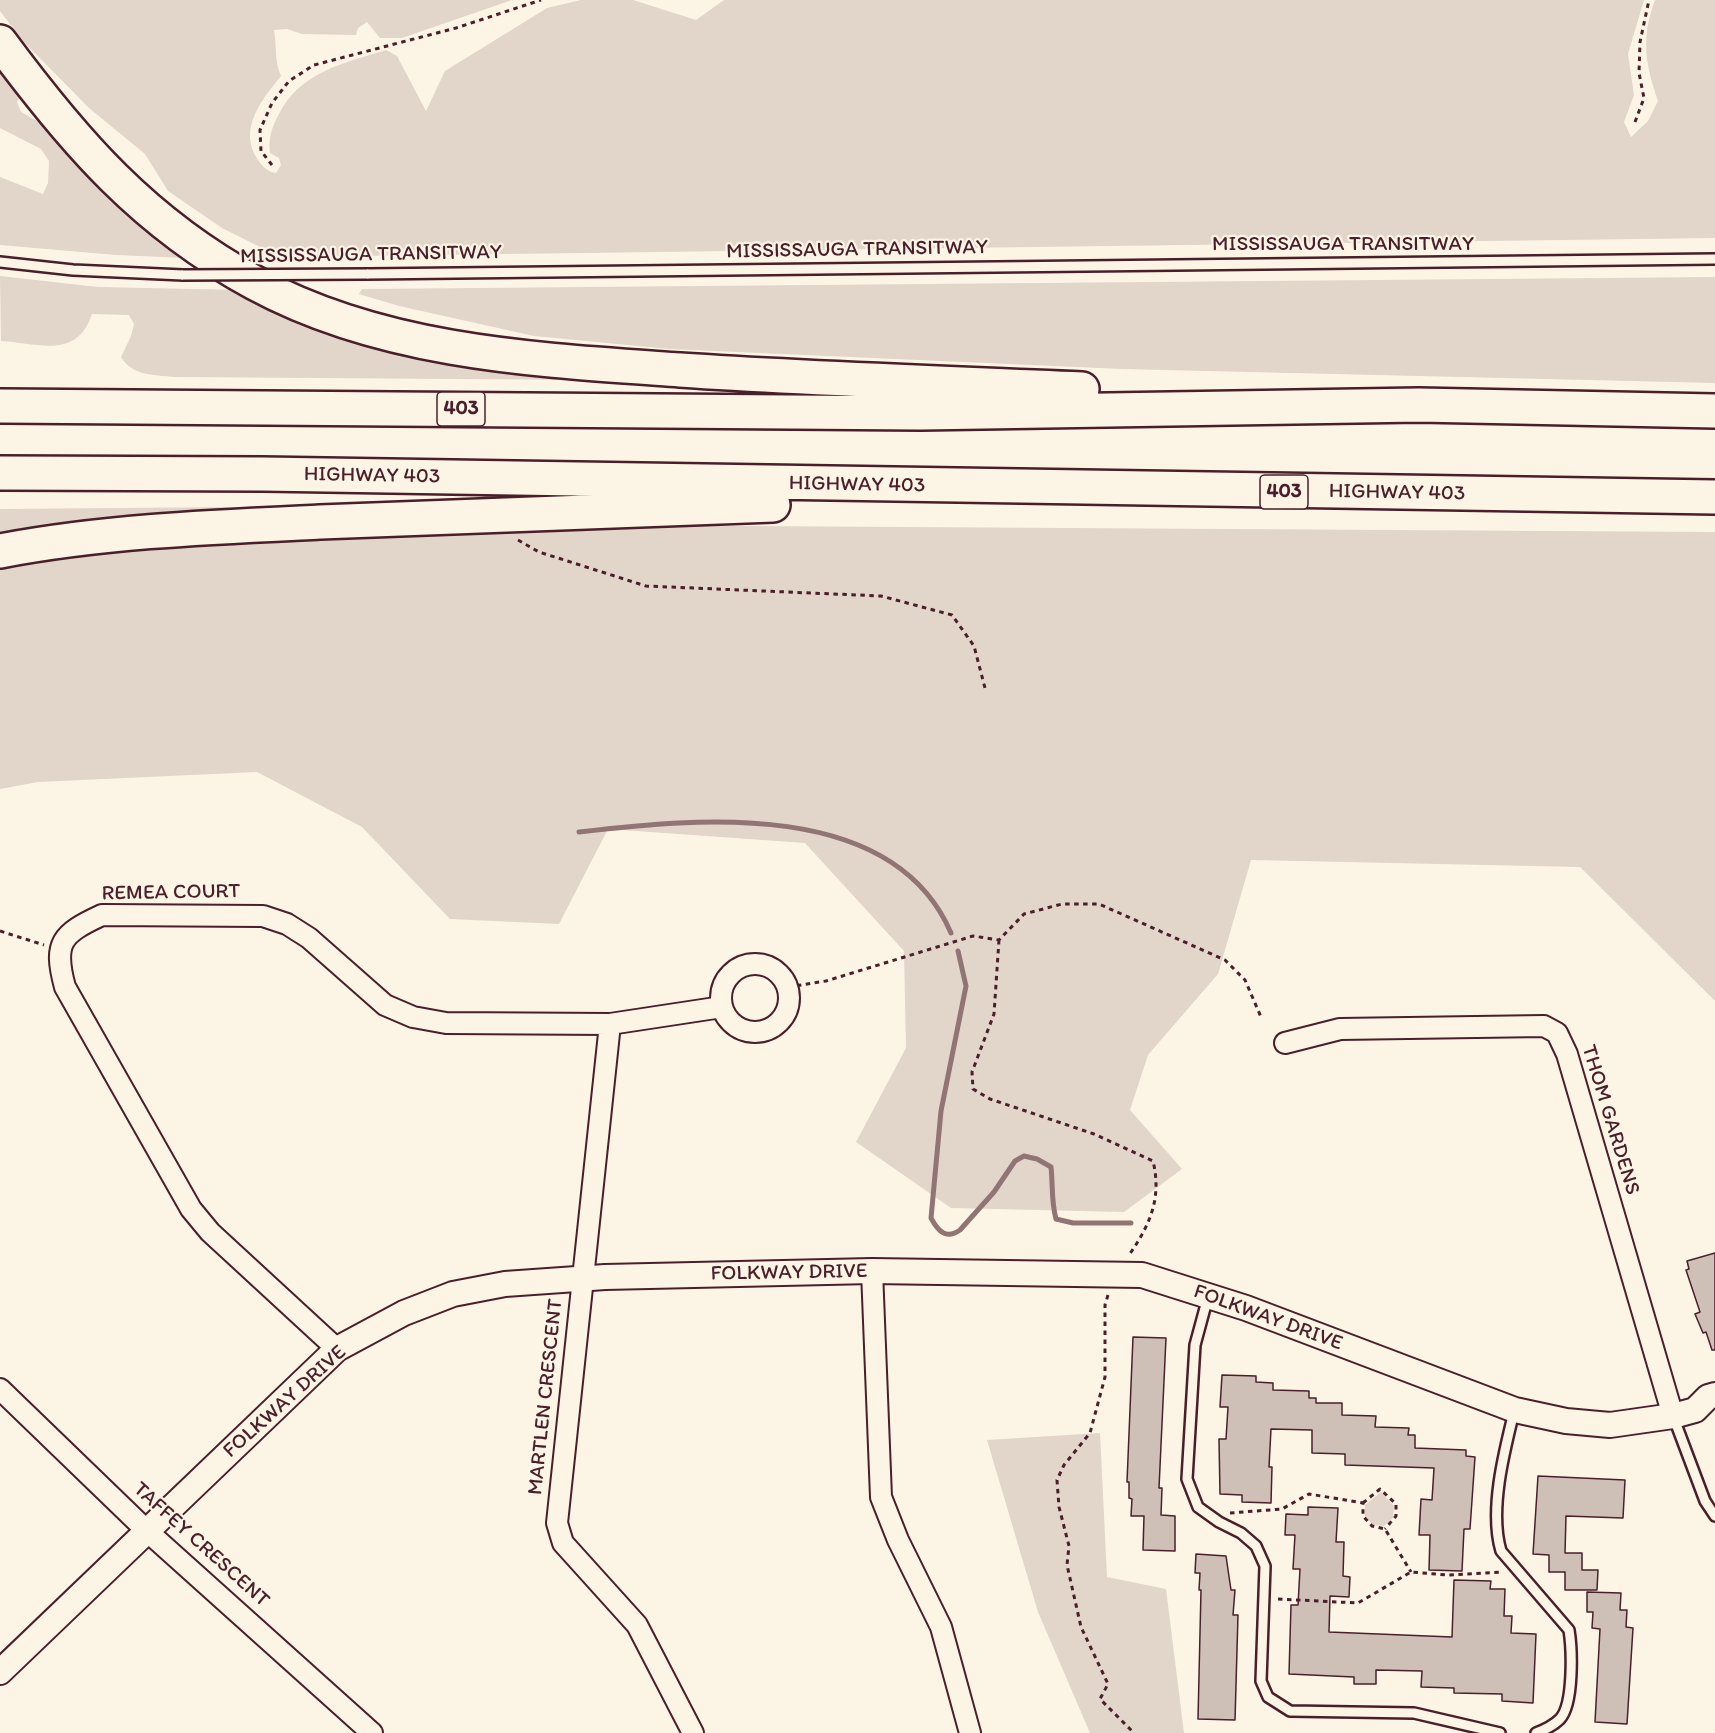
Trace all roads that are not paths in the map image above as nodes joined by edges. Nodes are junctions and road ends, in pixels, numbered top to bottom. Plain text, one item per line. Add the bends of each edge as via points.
1 (0, 42) edge
2 (1715, 259) edge
3 (0, 262) edge
4 (1419, 405) junction
5 (0, 406) edge
6 (1715, 411) edge
7 (0, 473) edge
8 (854, 486) junction
9 (1715, 497) edge
10 (0, 552) edge
11 (722, 1007) junction
12 (610, 1024) junction
13 (1285, 1043) dead end
14 (872, 1271) junction
15 (582, 1278) junction
16 (1208, 1295) junction
17 (337, 1349) junction
18 (0, 1389) edge
19 (1715, 1395) edge
20 (1515, 1410) junction
21 (1694, 1414) edge
22 (1715, 1516) edge
23 (147, 1531) junction
24 (0, 1672) edge
25 (372, 1733) edge
26 (693, 1733) edge
27 (970, 1733) edge
28 (1500, 1733) edge
29 (1536, 1733) edge

1 - 4 highway via 87,152 121,188 165,224 255,283 363,327 501,354 640,367
2 - 3 lane, MISSISSAUGA TRANSITWAY, bridge via 183,275 95,272
4 - 5 highway, 403 via 921,412
4 - 6 highway, 403
7 - 8 highway, HIGHWAY 403 / 403 via 264,474
8 - 9 highway, HIGHWAY 403 / 403
8 - 10 highway via 822,503 208,527 48,542
11 - 11 street via 739,1028 765,1031 786,1014 790,1001 788,987 771,967 759,963 745,965 725,981
11 - 12 street, REMEA COURT
12 - 15 street, MARTLEN CRESCENT
12 - 17 street, REMEA COURT via 446,1023 413,1017 385,1005 309,938 287,924 262,916 102,915 81,924 64,938 58,961 65,987 191,1209 210,1232
13 - 21 street, THOM GARDENS via 1340,1029 1544,1026 1557,1034
14 - 15 street, FOLKWAY DRIVE
14 - 16 street, FOLKWAY DRIVE via 1142,1275
14 - 27 street via 881,1497 941,1627
15 - 17 street, FOLKWAY DRIVE via 505,1284 453,1294 404,1313
15 - 26 street, MARTLEN CRESCENT via 557,1523 562,1543 637,1625
16 - 20 street, FOLKWAY DRIVE
16 - 28 lane via 1196,1345 1187,1479 1197,1507 1256,1546 1265,1566 1261,1681 1268,1697 1290,1711 1414,1713
17 - 23 street, FOLKWAY DRIVE
18 - 23 street, TAFFEY CRESCENT
19 - 21 street, FOLKWAY DRIVE via 1708,1397
20 - 21 street, FOLKWAY DRIVE via 1611,1425
20 - 29 lane via 1504,1453 1496,1535 1501,1551 1515,1569 1560,1617 1569,1630 1571,1643 1568,1705 1561,1719
21 - 22 lane via 1705,1501
23 - 24 street, FOLKWAY DRIVE
23 - 25 street, TAFFEY CRESCENT

